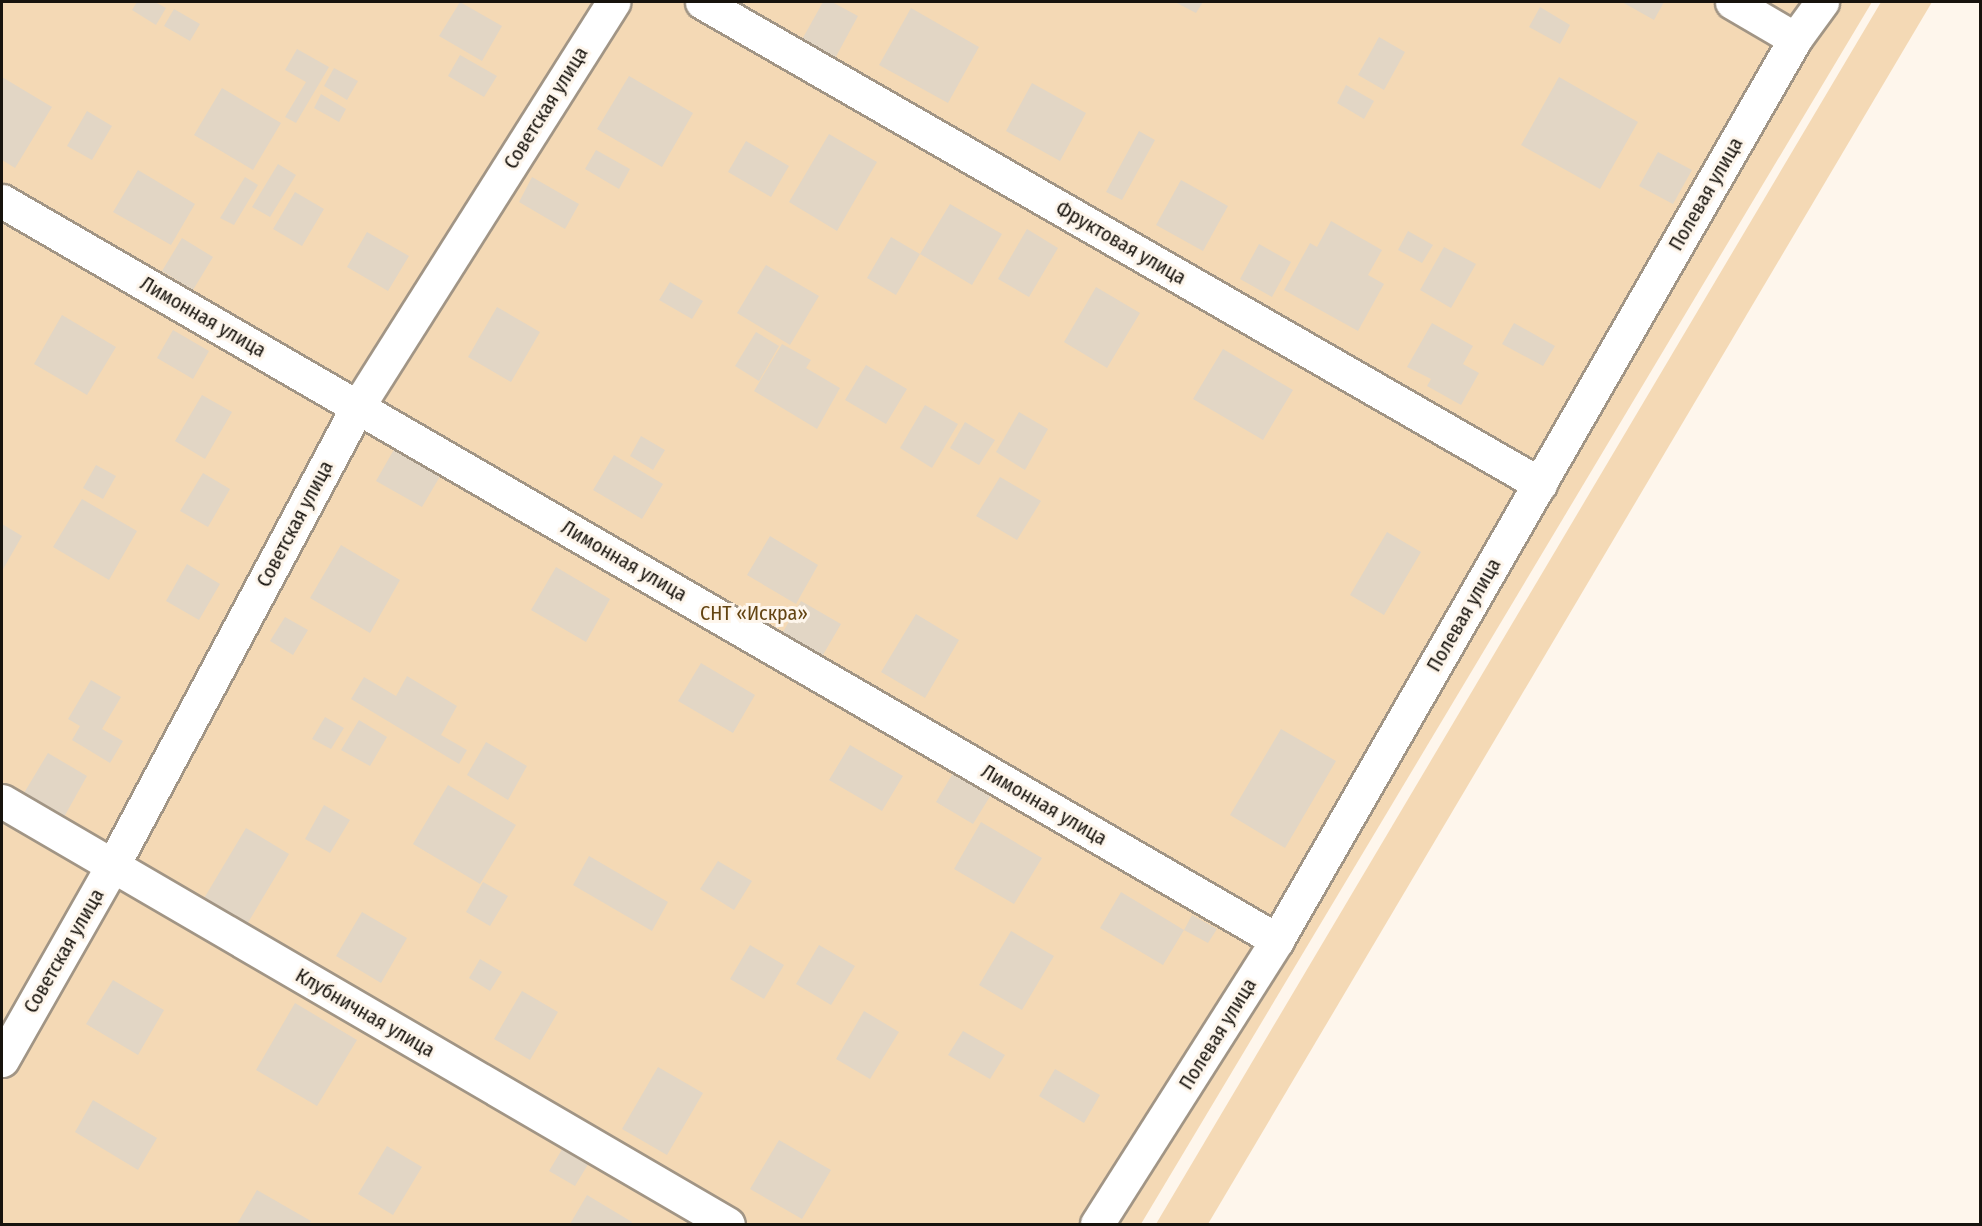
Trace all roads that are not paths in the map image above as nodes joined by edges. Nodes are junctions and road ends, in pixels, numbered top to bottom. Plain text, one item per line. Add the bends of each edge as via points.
1 (612, 2) edge
2 (702, 2) edge
3 (1732, 2) edge
4 (1822, 2) edge
5 (1795, 39) junction
6 (2, 201) edge
7 (358, 406) junction
8 (1540, 484) junction
9 (2, 801) edge
10 (113, 865) junction
11 (1277, 940) junction
12 (2, 1060) edge
13 (728, 1224) edge
14 (1097, 1224) edge

1 - 7 street, Советская улица
2 - 8 street, Фруктовая улица
3 - 5 street
4 - 5 street, Полевая улица
5 - 8 street, Полевая улица
6 - 7 street, Лимонная улица
7 - 10 street, Советская улица
7 - 11 street, Лимонная улица
8 - 11 street, Полевая улица
9 - 10 street, Клубничная улица
10 - 12 street, Советская улица
10 - 13 street, Клубничная улица
11 - 14 street, Полевая улица

